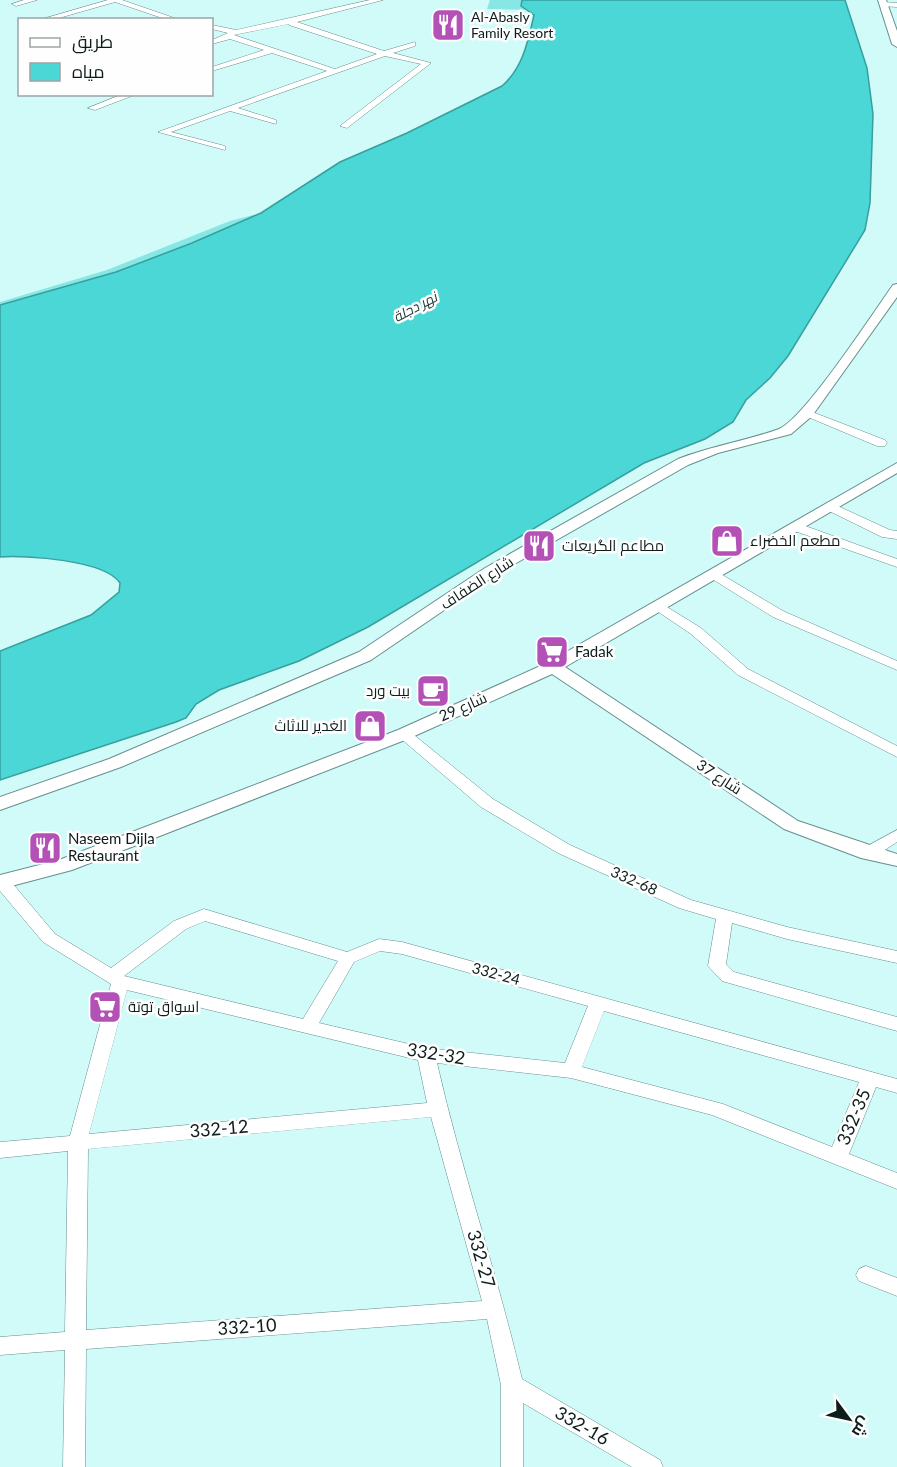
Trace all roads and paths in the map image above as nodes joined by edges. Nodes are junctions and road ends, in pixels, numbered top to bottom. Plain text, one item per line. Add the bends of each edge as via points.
1 (33, 0) edge
2 (116, 0) edge
3 (379, 0) edge
4 (883, 2) edge
5 (16, 4) dead end
6 (897, 5) edge
7 (49, 18) edge
8 (171, 18) edge
9 (293, 21) junction
10 (213, 27) edge
11 (894, 27) edge
12 (231, 34) junction
13 (213, 42) edge
14 (412, 44) dead end
15 (897, 44) edge
16 (272, 50) junction
17 (382, 53) junction
18 (213, 69) edge
19 (334, 71) junction
20 (127, 96) edge
21 (92, 108) dead end
22 (233, 109) junction
23 (273, 122) dead end
24 (344, 126) dead end
25 (222, 148) dead end
26 (897, 288) edge
27 (807, 413) junction
28 (881, 443) dead end
29 (897, 467) edge
30 (829, 506) junction
31 (797, 527) junction
32 (897, 535) edge
33 (897, 563) edge
34 (714, 574) junction
35 (659, 606) junction
36 (897, 666) edge
37 (553, 667) junction
38 (404, 734) junction
39 (897, 752) edge
40 (0, 804) edge
41 (897, 835) edge
42 (868, 853) junction
43 (897, 860) edge
44 (1, 882) edge
45 (725, 916) junction
46 (897, 957) edge
47 (348, 958) junction
48 (116, 979) junction
49 (599, 1002) junction
50 (897, 1024) edge
51 (308, 1027) junction
52 (426, 1055) junction
53 (571, 1071) junction
54 (870, 1079) junction
55 (897, 1086) edge
56 (438, 1109) junction
57 (78, 1142) junction
58 (0, 1150) edge
59 (838, 1156) junction
60 (897, 1181) edge
61 (866, 1275) dead end
62 (897, 1287) edge
63 (495, 1309) junction
64 (73, 1340) junction
65 (0, 1346) edge
66 (512, 1385) junction
67 (74, 1467) edge
68 (512, 1467) edge
69 (652, 1467) edge

1 - 5 street
2 - 7 street
2 - 8 street
3 - 9 street
4 - 6 street
4 - 11 street
9 - 12 street
9 - 17 street
10 - 12 street
11 - 15 street
12 - 13 street
12 - 16 street
14 - 17 street
16 - 18 street
16 - 19 street
17 - 19 street
17 - 24 street via 427,63
19 - 22 street
20 - 21 street
22 - 23 street
22 - 25 street via 162,132
26 - 27 street, شارع الضفاف
27 - 28 street
27 - 40 street, شارع الضفاف via 786,431 683,462 491,571 365,656 115,763
29 - 30 street, شارع 29
30 - 31 street, شارع 29
30 - 32 street via 887,534
31 - 33 street
31 - 34 street, شارع 29
34 - 35 street, شارع 29
34 - 36 street via 778,614
35 - 37 street, شارع 29
35 - 39 street via 696,631 743,672
37 - 38 street, شارع 29
37 - 42 street, شارع 37 via 791,825
38 - 44 street, شارع 29 via 65,865
38 - 45 street, 332-68 via 487,803 564,849 685,903
41 - 42 street
42 - 43 street, شارع 37
44 - 48 street, 332-32 via 49,938
45 - 46 street, 332-68
45 - 50 street via 717,966 728,978
47 - 48 street via 204,915 180,925
47 - 49 street, 332-24 via 379,945 391,946
47 - 51 street
48 - 51 street, 332-32
48 - 57 street
49 - 53 street
49 - 54 street, 332-24
51 - 52 street, 332-32
52 - 53 street, 332-32
52 - 56 street, 332-27
53 - 59 street, 332-32 via 716,1109
54 - 55 street, 332-24
54 - 59 street, 332-35
56 - 57 street, 332-12
56 - 63 street, 332-27
57 - 58 street, 332-12
57 - 64 street
59 - 60 street, 332-32
61 - 62 street
63 - 64 street, 332-10
63 - 66 street, 332-27
64 - 65 street, 332-10
64 - 67 street
66 - 68 street, 332-27
66 - 69 street, 332-16

